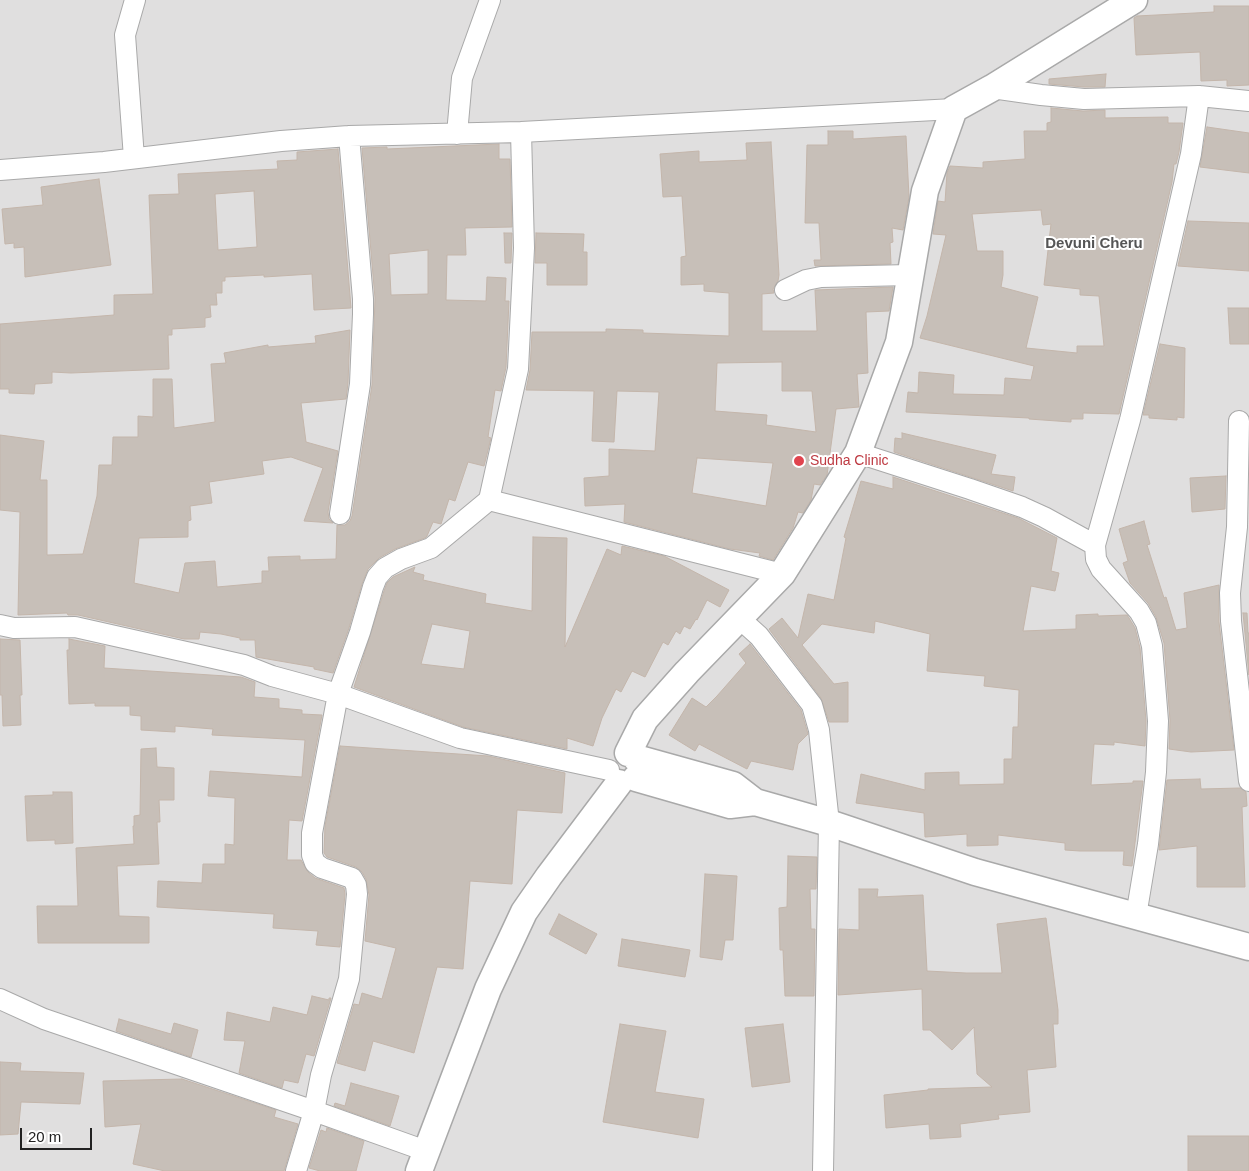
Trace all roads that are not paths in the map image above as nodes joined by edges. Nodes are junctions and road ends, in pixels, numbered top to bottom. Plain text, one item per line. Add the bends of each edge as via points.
1 (135, 0) edge
2 (490, 0) edge
3 (1134, 0) edge
4 (992, 88) junction
5 (1199, 96) junction
6 (1249, 101) edge
7 (954, 109) junction
8 (521, 132) junction
9 (457, 134) junction
10 (348, 136) junction
11 (134, 158) junction
12 (0, 170) edge
13 (910, 275) junction
14 (785, 290) dead end
15 (1240, 421) dead end
16 (858, 453) junction
17 (489, 500) junction
18 (340, 514) dead end
19 (1094, 545) junction
20 (782, 574) junction
21 (739, 618) junction
22 (0, 625) edge
23 (338, 694) junction
24 (626, 768) junction
25 (1249, 781) edge
26 (829, 823) junction
27 (1136, 916) junction
28 (1249, 947) edge
29 (0, 998) edge
30 (314, 1111) junction
31 (422, 1161) edge
32 (296, 1171) edge
33 (823, 1171) edge

1 - 11 street via 125,35
2 - 9 street via 462,78
3 - 4 street
4 - 5 street via 1084,99
4 - 7 street
5 - 6 street
5 - 19 street via 1191,154 1130,420
7 - 8 street
7 - 13 street via 924,191
8 - 9 street
8 - 17 street via 524,248 518,369
9 - 10 street
10 - 11 street via 281,140
10 - 18 street via 363,314 360,384
11 - 12 street
13 - 14 street via 821,277
13 - 16 street via 899,342
15 - 25 street via 1237,527 1230,593
16 - 19 street via 1022,507
16 - 20 street
17 - 20 street
17 - 23 street via 431,548 401,559 377,577
19 - 27 street via 1101,569 1146,623 1152,646 1158,721 1156,772
20 - 21 street
21 - 24 street via 645,719
21 - 26 street via 759,636 812,705 820,730
22 - 23 street via 14,628 75,627 244,665
23 - 24 street via 460,738
23 - 30 street via 312,833 312,855 322,868 352,878 357,894 349,979
24 - 26 street via 732,785 755,802
24 - 31 street via 524,912 488,989
26 - 27 street via 975,872
26 - 33 street
27 - 28 street
29 - 30 street via 44,1020
30 - 31 street
30 - 32 street

